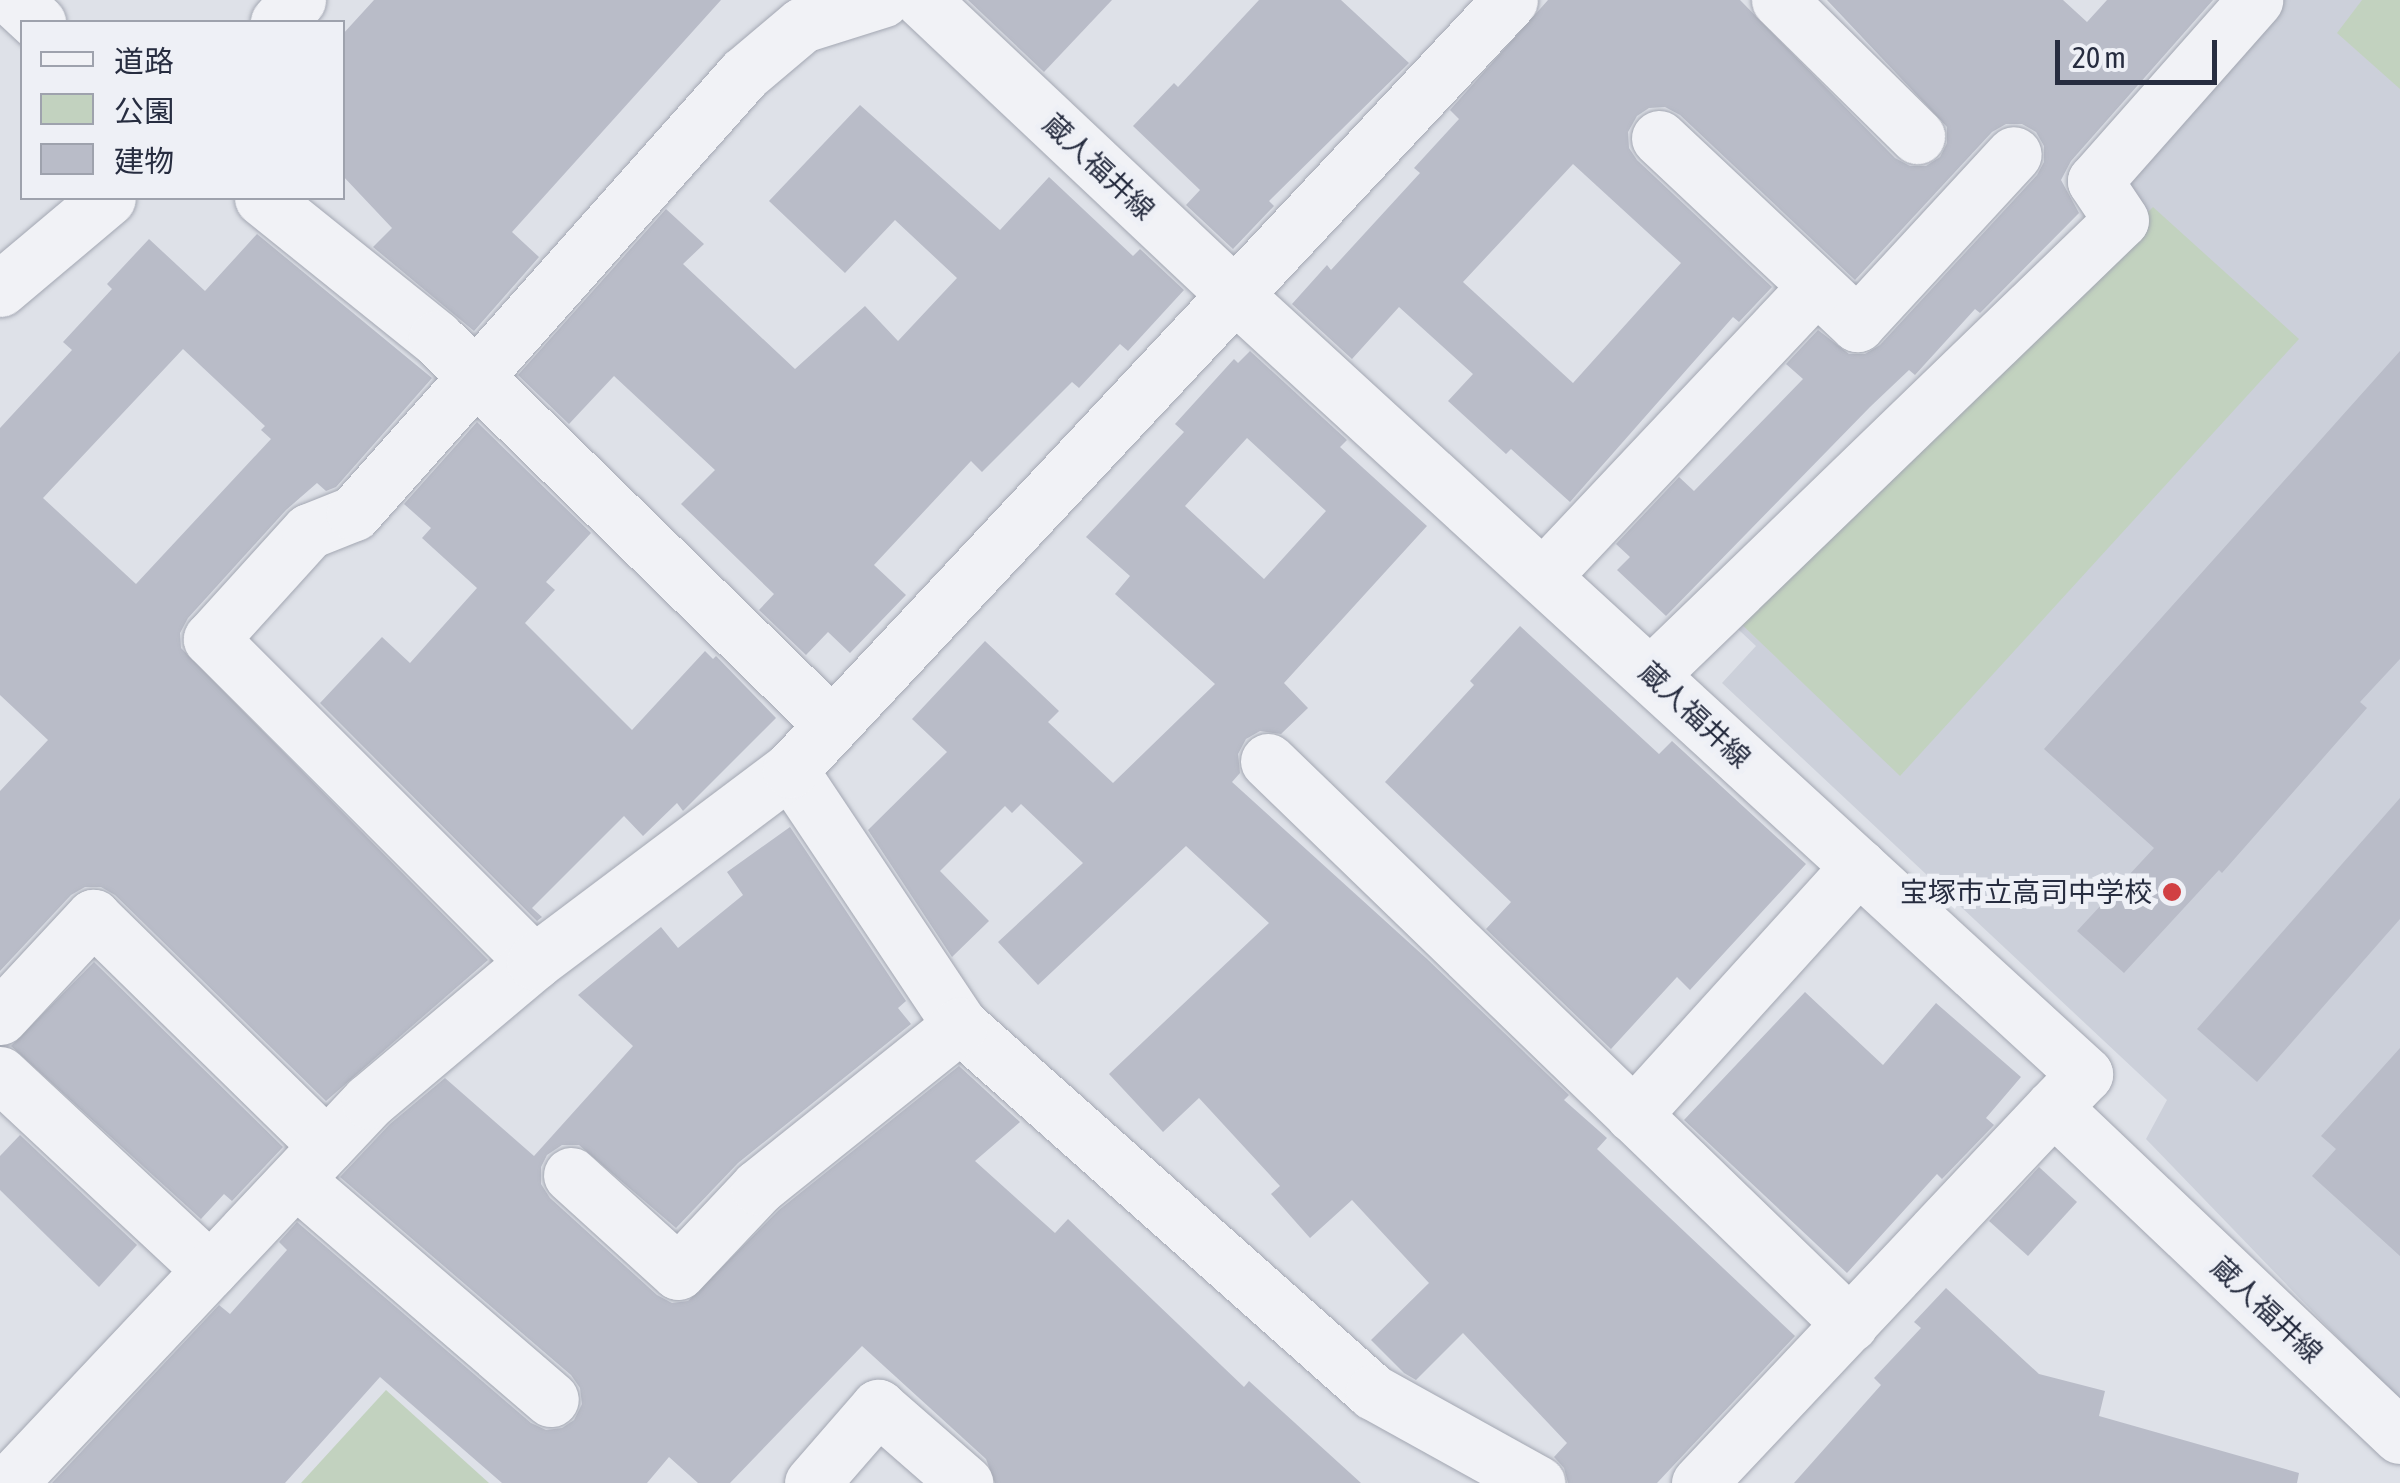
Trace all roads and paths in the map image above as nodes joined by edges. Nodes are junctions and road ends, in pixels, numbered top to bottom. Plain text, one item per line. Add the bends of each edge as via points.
1 (14, 0) edge
2 (298, 0) edge
3 (882, 0) edge
4 (922, 0) edge
5 (1510, 0) edge
6 (1779, 0) edge
7 (2255, 0) edge
8 (36, 20) edge
9 (280, 20) edge
10 (1917, 136) dead end
11 (1659, 138) dead end
12 (2014, 154) dead end
13 (106, 200) edge
14 (264, 200) edge
15 (1816, 286) junction
16 (0, 289) edge
17 (1232, 293) junction
18 (474, 376) junction
19 (1542, 576) junction
20 (1651, 674) junction
21 (830, 723) junction
22 (1268, 761) dead end
23 (790, 770) junction
24 (1860, 866) junction
25 (534, 962) junction
26 (0, 1017) edge
27 (960, 1025) junction
28 (0, 1074) edge
29 (2053, 1107) junction
30 (1633, 1114) junction
31 (312, 1162) junction
32 (571, 1176) dead end
33 (210, 1270) junction
34 (1850, 1324) junction
35 (551, 1399) dead end
36 (2400, 1436) edge
37 (8, 1483) edge
38 (812, 1483) edge
39 (964, 1483) edge
40 (1537, 1483) edge
41 (1699, 1483) edge

1 - 8 street
2 - 9 street
3 - 18 street via 802,26 744,74
4 - 17 street, 蔵人福井線
5 - 17 street
6 - 10 street
7 - 20 street via 2095,181 2121,220
11 - 15 street
12 - 15 street via 1857,324
13 - 16 street
14 - 18 street
15 - 19 street
17 - 19 street, 蔵人福井線
17 - 21 street
18 - 21 street
18 - 25 street via 354,513 309,531 211,638
19 - 20 street, 蔵人福井線
20 - 24 street, 蔵人福井線
21 - 23 street
22 - 30 street
23 - 25 street
23 - 27 street
24 - 29 street, 蔵人福井線 via 2084,1074
24 - 30 street
25 - 31 street via 369,1101
26 - 31 street via 93,917
27 - 32 street via 758,1187 678,1272
27 - 40 street via 1373,1392
28 - 33 street
29 - 34 street
29 - 36 street, 蔵人福井線
30 - 34 street
31 - 33 street
31 - 35 street
33 - 37 street
34 - 41 street
38 - 39 street via 878,1407

